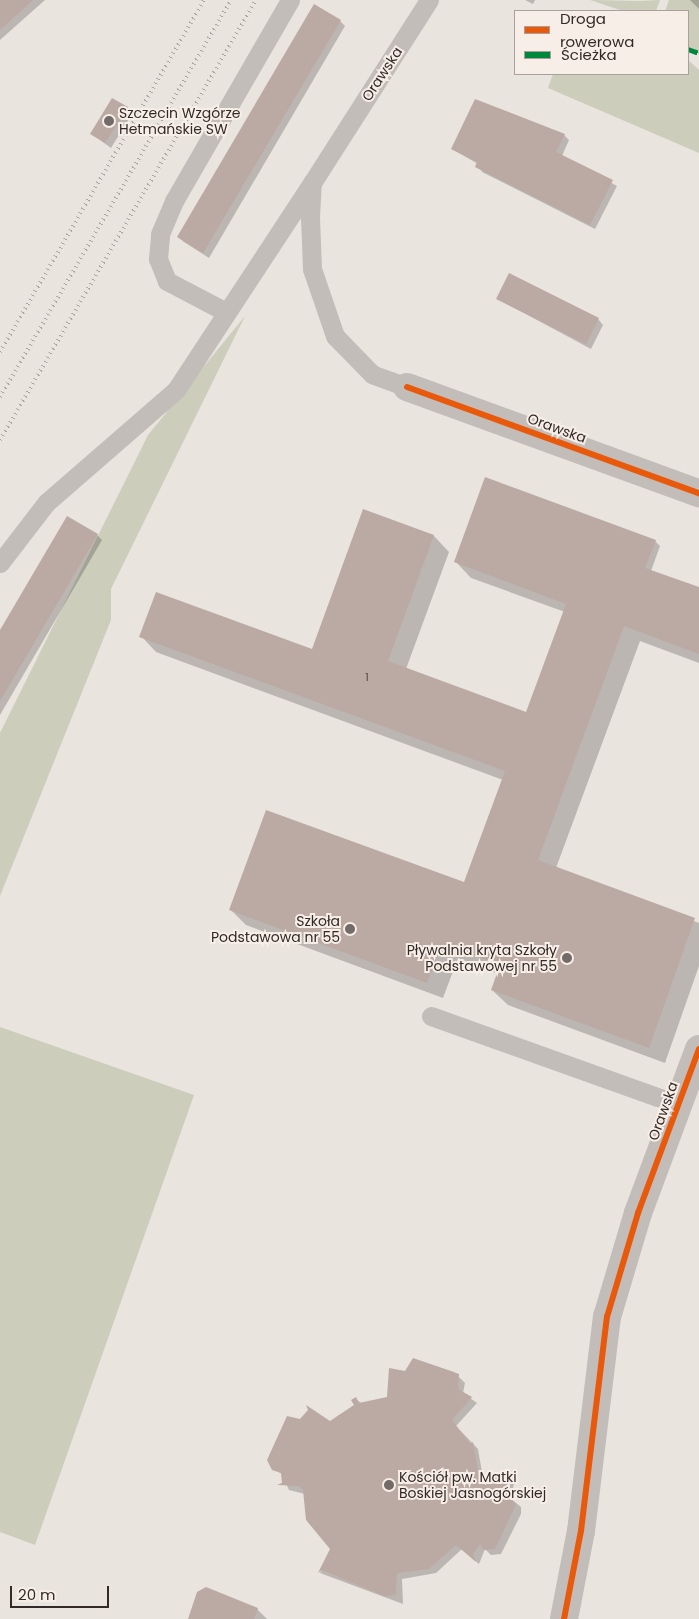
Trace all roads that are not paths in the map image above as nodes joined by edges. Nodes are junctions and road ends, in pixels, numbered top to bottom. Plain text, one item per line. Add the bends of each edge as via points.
1 (290, 0) edge
2 (429, 0) edge
3 (312, 183) junction
4 (226, 312) junction
5 (407, 387) joint
6 (699, 493) edge
7 (0, 563) edge
8 (431, 1016) dead end
9 (699, 1049) edge
10 (679, 1105) junction
11 (564, 1619) edge

1 - 4 lane via 174,201 160,234 158,259 167,281
2 - 3 lane, Orawska
3 - 4 lane
3 - 5 lane, Orawska via 312,269 325,317 344,350 359,364
4 - 7 lane via 176,390 46,503
5 - 6 street, Orawska
8 - 10 lane
9 - 10 street, Orawska
10 - 11 street, Orawska via 650,1180 607,1317 581,1532

